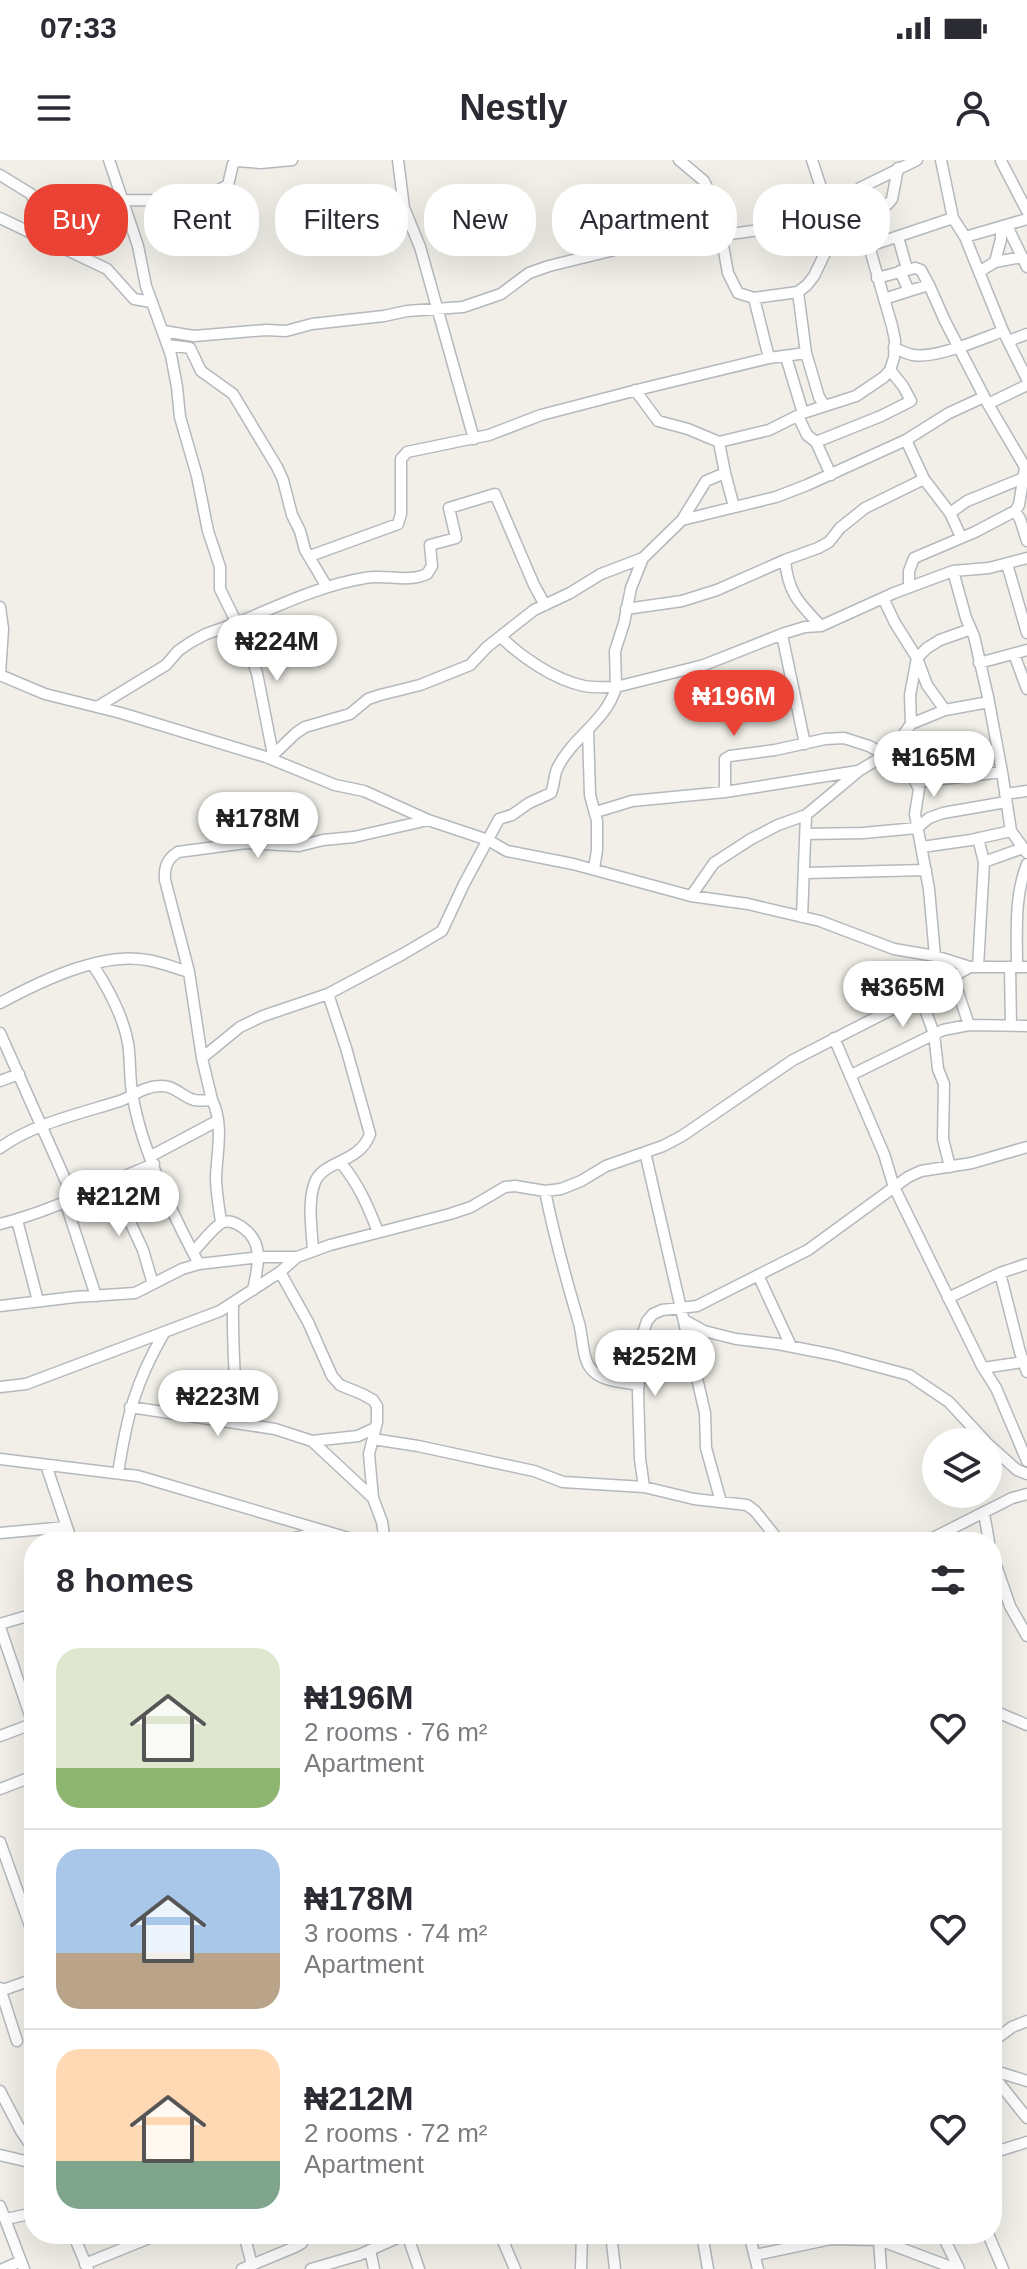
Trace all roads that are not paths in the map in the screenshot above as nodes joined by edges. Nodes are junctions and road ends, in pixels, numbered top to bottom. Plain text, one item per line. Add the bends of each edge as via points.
1 (109, 160) edge
2 (292, 160) edge
3 (398, 160) edge
4 (679, 160) edge
5 (812, 160) edge
6 (917, 160) edge
7 (941, 160) edge
8 (1001, 161) edge
9 (898, 168) junction
10 (0, 175) edge
11 (117, 184) edge
12 (705, 184) edge
13 (820, 184) edge
14 (868, 184) edge
15 (24, 190) edge
16 (128, 200) edge
17 (890, 201) edge
18 (1027, 211) edge
19 (128, 217) edge
20 (0, 218) edge
21 (953, 218) junction
22 (1027, 219) edge
23 (1004, 226) junction
24 (24, 229) edge
25 (898, 237) junction
26 (965, 237) junction
27 (80, 256) edge
28 (590, 256) edge
29 (725, 256) edge
30 (824, 256) edge
31 (995, 262) junction
32 (1024, 262) edge
33 (904, 270) junction
34 (979, 272) junction
35 (877, 278) junction
36 (929, 285) junction
37 (909, 291) junction
38 (798, 292) junction
39 (754, 298) junction
40 (884, 299) junction
41 (152, 302) junction
42 (438, 308) junction
43 (163, 331) junction
44 (1027, 334) edge
45 (194, 336) junction
46 (1006, 336) junction
47 (168, 345) junction
48 (959, 347) junction
49 (190, 348) junction
50 (894, 348) junction
51 (806, 353) junction
52 (786, 357) junction
53 (769, 358) junction
54 (890, 370) junction
55 (1027, 382) edge
56 (635, 390) junction
57 (986, 401) junction
58 (824, 405) junction
59 (800, 414) junction
60 (474, 439) junction
61 (906, 440) junction
62 (719, 442) junction
63 (816, 442) junction
64 (1026, 466) edge
65 (725, 473) junction
66 (831, 475) junction
67 (924, 479) junction
68 (1021, 479) junction
69 (734, 507) junction
70 (1020, 507) edge
71 (950, 513) junction
72 (682, 520) junction
73 (961, 537) junction
74 (1027, 541) edge
75 (310, 556) junction
76 (643, 558) junction
77 (1027, 558) edge
78 (785, 560) junction
79 (1007, 564) junction
80 (953, 571) junction
81 (909, 586) junction
82 (327, 587) junction
83 (883, 598) junction
84 (545, 605) junction
85 (0, 607) edge
86 (626, 609) junction
87 (237, 623) junction
88 (821, 626) junction
89 (971, 629) junction
90 (1027, 633) edge
91 (782, 635) junction
92 (501, 637) junction
93 (1027, 650) edge
94 (1014, 654) junction
95 (917, 658) junction
96 (979, 663) junction
97 (0, 675) edge
98 (616, 687) junction
99 (1027, 689) edge
100 (989, 702) junction
101 (97, 707) junction
102 (945, 710) junction
103 (911, 724) junction
104 (588, 731) junction
105 (805, 744) junction
106 (889, 753) junction
107 (269, 756) junction
108 (860, 770) junction
109 (1002, 772) junction
110 (917, 782) junction
111 (1027, 791) edge
112 (725, 792) junction
113 (1005, 798) junction
114 (596, 812) junction
115 (806, 815) junction
116 (428, 820) junction
117 (917, 828) junction
118 (1011, 831) junction
119 (807, 834) junction
120 (978, 838) junction
121 (488, 840) junction
122 (922, 847) junction
123 (1025, 850) edge
124 (984, 862) junction
125 (1027, 864) edge
126 (594, 869) junction
127 (926, 870) junction
128 (805, 873) junction
129 (691, 896) junction
130 (802, 917) junction
131 (935, 956) junction
132 (93, 965) junction
133 (974, 967) junction
134 (1018, 967) edge
135 (189, 972) junction
136 (953, 977) junction
137 (328, 994) junction
138 (920, 995) junction
139 (0, 1003) edge
140 (969, 1025) junction
141 (1011, 1026) junction
142 (1027, 1026) edge
143 (0, 1033) edge
144 (934, 1034) junction
145 (834, 1038) junction
146 (202, 1058) junction
147 (19, 1074) junction
148 (851, 1075) junction
149 (0, 1081) edge
150 (132, 1096) junction
151 (212, 1100) junction
152 (217, 1121) junction
153 (41, 1127) junction
154 (1027, 1147) edge
155 (0, 1148) edge
156 (645, 1152) junction
157 (152, 1160) junction
158 (341, 1163) junction
159 (950, 1167) junction
160 (111, 1181) junction
161 (894, 1187) junction
162 (545, 1191) junction
163 (69, 1199) junction
164 (17, 1220) junction
165 (221, 1222) junction
166 (0, 1223) edge
167 (378, 1232) junction
168 (313, 1251) junction
169 (193, 1252) junction
170 (260, 1257) junction
171 (297, 1257) junction
172 (199, 1264) junction
173 (1027, 1264) edge
174 (280, 1272) junction
175 (1000, 1273) junction
176 (758, 1275) junction
177 (153, 1284) junction
178 (253, 1290) junction
179 (96, 1296) junction
180 (948, 1298) junction
181 (38, 1301) junction
182 (233, 1303) junction
183 (0, 1306) edge
184 (679, 1309) junction
185 (684, 1320) junction
186 (164, 1333) junction
187 (1022, 1337) edge
188 (791, 1346) junction
189 (1025, 1367) edge
190 (983, 1368) junction
191 (639, 1385) junction
192 (0, 1387) edge
193 (130, 1407) junction
194 (236, 1422) junction
195 (973, 1428) edge
196 (374, 1434) junction
197 (358, 1436) junction
198 (312, 1441) junction
199 (369, 1454) junction
200 (1002, 1456) edge
201 (0, 1459) edge
202 (1027, 1461) edge
203 (46, 1465) junction
204 (118, 1473) junction
205 (1027, 1474) edge
206 (644, 1487) junction
207 (1027, 1494) edge
208 (373, 1498) junction
209 (721, 1502) junction
210 (984, 1513) junction
211 (66, 1527) junction
212 (324, 1531) joint
213 (68, 1532) edge
214 (321, 1532) edge
215 (384, 1532) edge
216 (772, 1532) edge
217 (945, 1532) edge
218 (987, 1532) edge
219 (0, 1533) edge
220 (1002, 1583) edge
221 (24, 1618) edge
222 (0, 1626) edge
223 (1027, 1636) edge
224 (24, 1699) edge
225 (1002, 1714) edge
226 (1027, 1725) edge
227 (24, 1729) edge
228 (0, 1736) edge
229 (24, 1780) edge
230 (0, 1789) edge
231 (0, 1842) edge
232 (4, 1868) edge
233 (24, 1914) edge
234 (24, 1982) edge
235 (0, 1990) edge
236 (1027, 2021) edge
237 (1002, 2034) edge
238 (17, 2041) dead end
239 (1002, 2075) edge
240 (1027, 2081) edge
241 (1002, 2085) edge
242 (0, 2091) edge
243 (1027, 2118) edge
244 (24, 2130) edge
245 (21, 2131) junction
246 (24, 2135) edge
247 (1027, 2142) edge
248 (1002, 2150) edge
249 (0, 2155) edge
250 (24, 2161) edge
251 (0, 2206) edge
252 (24, 2215) edge
253 (6, 2219) junction
254 (78, 2244) edge
255 (136, 2244) edge
256 (245, 2244) edge
257 (300, 2244) edge
258 (384, 2244) edge
259 (410, 2244) edge
260 (504, 2244) edge
261 (582, 2244) edge
262 (612, 2244) edge
263 (704, 2244) edge
264 (752, 2244) edge
265 (789, 2244) edge
266 (879, 2244) edge
267 (892, 2244) edge
268 (901, 2244) edge
269 (947, 2244) edge
270 (992, 2244) edge
271 (902, 2247) junction
272 (370, 2250) junction
273 (755, 2255) junction
274 (269, 2264) edge
275 (934, 2264) edge
276 (22, 2265) edge
277 (86, 2266) edge
278 (247, 2267) edge
279 (328, 2267) edge
280 (3, 2269) edge
281 (311, 2269) edge
282 (374, 2269) edge
283 (419, 2269) edge
284 (515, 2269) edge
285 (581, 2269) edge
286 (615, 2269) edge
287 (708, 2269) edge
288 (758, 2269) edge
289 (881, 2269) edge
290 (958, 2269) edge
291 (1003, 2269) edge

1 - 11 street
2 - 16 street via 237,161 228,185 204,196
3 - 42 street via 404,208
4 - 12 street
5 - 13 street
6 - 9 street
7 - 21 street
8 - 18 street
9 - 14 street
9 - 17 street
10 - 15 street
19 - 41 street
20 - 24 street
21 - 25 street
21 - 26 street
22 - 23 street
23 - 26 street
23 - 31 street
23 - 32 street
25 - 33 street
25 - 35 street via 869,246
26 - 34 street
27 - 41 street via 107,269 134,299
28 - 42 street via 529,273 483,302
29 - 39 street via 734,287
30 - 38 street
31 - 32 street
31 - 34 street
33 - 35 street
33 - 36 street via 921,270
33 - 37 street
34 - 46 street
35 - 40 street
36 - 37 street
36 - 48 street
37 - 40 street
38 - 39 street
38 - 51 street
39 - 53 street
40 - 50 street
41 - 43 street
42 - 45 street via 286,331
42 - 60 street
43 - 45 street
43 - 47 street
44 - 46 street
45 - 49 street
46 - 48 street
46 - 55 street
47 - 49 street
47 - 87 street via 180,417 220,567 220,589
48 - 50 street via 915,355
48 - 57 street
49 - 75 street via 201,371 233,394 277,467
50 - 54 street
51 - 52 street
51 - 58 street
52 - 53 street
52 - 59 street
53 - 56 street
54 - 58 street via 856,396
54 - 63 street via 911,401
55 - 57 street
56 - 60 street
56 - 62 street via 658,421
57 - 61 street via 949,413
57 - 64 street
58 - 59 street
59 - 62 street via 769,430
59 - 63 street via 807,435
60 - 75 street via 403,455 398,524
61 - 66 street
61 - 67 street
62 - 65 street
63 - 66 street
64 - 68 street
65 - 69 street
65 - 72 street via 706,481
66 - 69 street
67 - 71 street
67 - 78 street via 865,508 829,542
68 - 70 street
68 - 71 street
69 - 72 street
70 - 73 street
70 - 74 street
71 - 73 street
72 - 76 street
73 - 81 street via 914,558
75 - 82 street
76 - 84 street
76 - 86 street
77 - 79 street
78 - 86 street via 682,601
78 - 88 street via 789,588
79 - 80 street
79 - 90 street
80 - 81 street
80 - 89 street
81 - 83 street
82 - 84 street via 368,577 427,574 432,566 430,545 456,538 449,508 495,494
82 - 87 street
83 - 88 street
83 - 95 street
84 - 92 street
85 - 97 street
86 - 98 street via 615,651
87 - 101 street via 191,642 166,665
87 - 107 street via 257,673
88 - 91 street
89 - 95 street via 940,640
89 - 96 street
91 - 98 street via 704,665
91 - 105 street
92 - 98 street via 547,672 587,686
92 - 107 street via 470,665 368,699 350,714 305,727
93 - 94 street
94 - 96 street
94 - 99 street
95 - 102 street
95 - 103 street
96 - 100 street
97 - 101 street
98 - 104 street
100 - 102 street
100 - 109 street
101 - 107 street
102 - 103 street
103 - 106 street
104 - 114 street via 589,784
104 - 121 street via 558,768 551,793 499,819
105 - 106 street via 844,738
105 - 112 street via 728,757
106 - 108 street
106 - 110 street
107 - 116 street
108 - 112 street
108 - 115 street
109 - 110 street
109 - 113 street
110 - 117 street
111 - 113 street
112 - 114 street via 632,801
113 - 117 street via 943,813
113 - 118 street
114 - 126 street
115 - 119 street
115 - 129 street via 751,839 714,863
116 - 121 street
116 - 135 street via 299,846 246,843 170,857 165,880
117 - 119 street
117 - 122 street
118 - 120 street
118 - 123 street
119 - 128 street
120 - 122 street
120 - 124 street
121 - 126 street via 507,851
121 - 137 street via 442,931
122 - 127 street
123 - 124 street
124 - 133 street
125 - 134 street via 1017,907
126 - 129 street
127 - 128 street
127 - 131 street
128 - 130 street
129 - 130 street
130 - 131 street via 894,949
131 - 133 street
132 - 135 street via 145,959
132 - 139 street
132 - 150 street via 128,1040
133 - 134 street
133 - 136 street
134 - 141 street
135 - 146 street
136 - 138 street
136 - 140 street
137 - 146 street via 240,1027
137 - 158 street via 370,1134
138 - 144 street
138 - 145 street
140 - 141 street
140 - 144 street
141 - 142 street
143 - 147 street
144 - 148 street
144 - 159 street
145 - 148 street
145 - 156 street via 764,1078 682,1136
146 - 151 street
147 - 149 street
147 - 153 street
148 - 161 street
150 - 151 street via 160,1086 193,1100
150 - 153 street
150 - 157 street
151 - 152 street
152 - 157 street
152 - 165 street
153 - 155 street
153 - 163 street
154 - 159 street
156 - 162 street via 571,1186
156 - 184 street
157 - 160 street
157 - 169 street
158 - 167 street via 357,1182
158 - 168 street via 320,1173 314,1185
159 - 161 street via 921,1171
160 - 163 street
160 - 177 street
161 - 176 street via 808,1250
161 - 180 street
162 - 167 street via 505,1187 471,1207
162 - 191 street via 587,1363 604,1378
163 - 164 street
163 - 179 street
164 - 166 street
164 - 181 street
165 - 169 street
165 - 170 street via 230,1221 252,1236
167 - 168 street
168 - 171 street
169 - 172 street
170 - 171 street
170 - 172 street
170 - 178 street
171 - 174 street
172 - 177 street
173 - 175 street
174 - 178 street
174 - 196 street via 332,1376 377,1406
175 - 180 street
175 - 187 street
176 - 184 street via 697,1306
176 - 188 street
177 - 179 street via 135,1293
178 - 182 street
179 - 181 street
180 - 190 street
181 - 183 street
182 - 186 street
182 - 194 street
184 - 185 street
184 - 191 street via 662,1310 647,1321
185 - 188 street via 736,1339
185 - 209 street
186 - 192 street via 26,1384
186 - 193 street
187 - 189 street
188 - 195 street via 909,1375 949,1402
189 - 190 street
190 - 202 street
191 - 206 street
193 - 194 street
193 - 204 street
194 - 198 street
196 - 197 street
196 - 199 street
196 - 206 street via 563,1482
197 - 198 street
197 - 199 street
198 - 208 street
199 - 208 street
200 - 205 street
201 - 203 street
203 - 204 street
203 - 211 street
204 - 212 street
206 - 209 street
207 - 210 street
208 - 215 street
209 - 216 street via 747,1505
210 - 217 street
210 - 218 street
211 - 213 street
211 - 219 street
212 - 214 street
220 - 223 street
221 - 222 street
222 - 224 street
225 - 226 street
227 - 228 street
229 - 230 street
231 - 232 street
232 - 233 street
234 - 235 street
235 - 238 street
236 - 237 street
239 - 240 street
241 - 243 street
242 - 245 street
244 - 245 street
245 - 246 street
247 - 248 street
249 - 250 street
251 - 253 street
252 - 253 street
253 - 276 street
254 - 277 street
255 - 277 street
256 - 278 street
257 - 274 street
258 - 272 street
259 - 283 street
260 - 284 street
261 - 285 street
262 - 286 street
263 - 287 street
264 - 273 street
265 - 273 street
266 - 289 street
267 - 271 street
268 - 271 street
269 - 290 street
270 - 291 street
271 - 275 street
272 - 279 street
272 - 282 street
273 - 288 street
274 - 278 street
275 - 290 street
276 - 280 street
279 - 281 street

